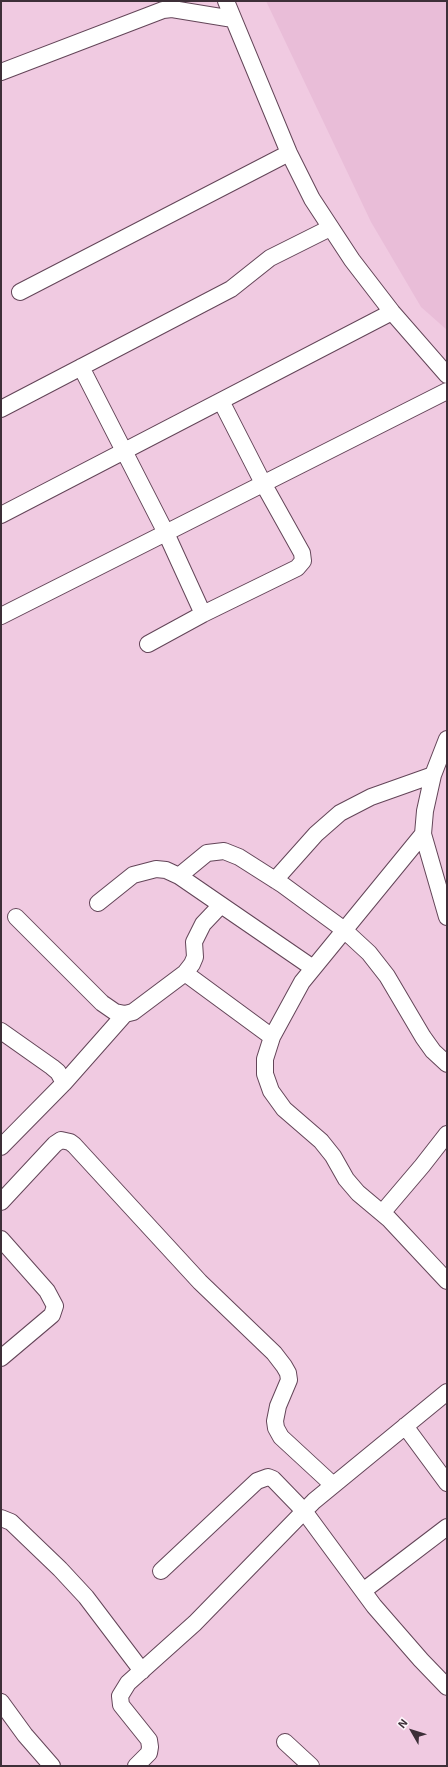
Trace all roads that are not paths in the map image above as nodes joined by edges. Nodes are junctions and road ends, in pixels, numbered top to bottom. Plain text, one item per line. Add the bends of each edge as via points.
1 (226, 1) edge
2 (233, 19) junction
3 (1, 72) edge
4 (289, 153) junction
5 (330, 228) junction
6 (20, 292) dead end
7 (392, 312) junction
8 (80, 367) junction
9 (447, 375) edge
10 (447, 391) edge
11 (220, 401) junction
12 (1, 408) edge
13 (124, 452) junction
14 (264, 485) junction
15 (1, 516) edge
16 (166, 533) junction
17 (203, 614) junction
18 (1, 616) edge
19 (148, 644) dead end
20 (447, 739) edge
21 (433, 775) junction
22 (423, 834) junction
23 (179, 876) junction
24 (441, 877) edge
25 (275, 880) junction
26 (98, 903) dead end
27 (221, 906) junction
28 (16, 917) dead end
29 (447, 917) edge
30 (343, 929) junction
31 (313, 968) junction
32 (184, 973) junction
33 (124, 1014) junction
34 (1, 1031) edge
35 (272, 1037) junction
36 (447, 1064) edge
37 (64, 1083) junction
38 (447, 1134) edge
39 (1, 1147) edge
40 (1, 1202) edge
41 (382, 1213) junction
42 (1, 1239) edge
43 (447, 1281) edge
44 (1, 1357) edge
45 (447, 1392) edge
46 (405, 1426) junction
47 (447, 1483) edge
48 (333, 1485) junction
49 (304, 1511) junction
50 (1, 1518) edge
51 (447, 1527) edge
52 (161, 1572) dead end
53 (364, 1591) junction
54 (142, 1670) junction
55 (447, 1687) edge
56 (1, 1702) edge
57 (285, 1742) dead end
58 (52, 1766) edge
59 (136, 1766) edge
60 (311, 1766) edge

1 - 2 street
2 - 3 street via 172,9 162,10
2 - 4 street
4 - 5 street
4 - 6 street
5 - 7 street
5 - 8 street via 270,258 231,289
7 - 9 street
7 - 11 street
8 - 12 street
8 - 13 street
10 - 14 street
11 - 13 street
11 - 14 street
13 - 15 street
13 - 16 street
14 - 16 street
14 - 17 street via 302,552 303,561 297,568
16 - 17 street
16 - 18 street
17 - 19 street
20 - 21 street
21 - 22 street
21 - 25 street via 371,797 340,814 316,834
22 - 24 street
22 - 30 street
23 - 25 street via 207,853 224,851 239,857
23 - 26 street via 166,870 144,871 133,875
23 - 27 street
24 - 29 street
25 - 30 street
27 - 31 street
27 - 32 street via 203,924 196,936 195,957
28 - 33 street via 102,1003 115,1012
30 - 31 street
30 - 36 street via 369,953 387,976 423,1037
31 - 35 street via 302,982
32 - 33 street via 133,1012
32 - 35 street
33 - 37 street
34 - 37 street via 52,1067
35 - 41 street via 265,1059 265,1074 271,1091 284,1109 321,1141 358,1193
37 - 39 street
38 - 41 street
40 - 48 street via 55,1144 61,1140 74,1145 200,1282 274,1353 284,1366 289,1380 278,1406 276,1428 281,1437
41 - 43 street
42 - 44 street via 47,1291 55,1306 52,1315
45 - 46 street
46 - 47 street
46 - 48 street
48 - 49 street
49 - 52 street via 273,1479 262,1478
49 - 53 street
49 - 54 street via 195,1623
50 - 54 street via 11,1522 86,1597
51 - 53 street
53 - 55 street via 421,1660
54 - 59 street via 128,1683 120,1696 121,1705 149,1740 149,1752
56 - 58 street
57 - 60 street

